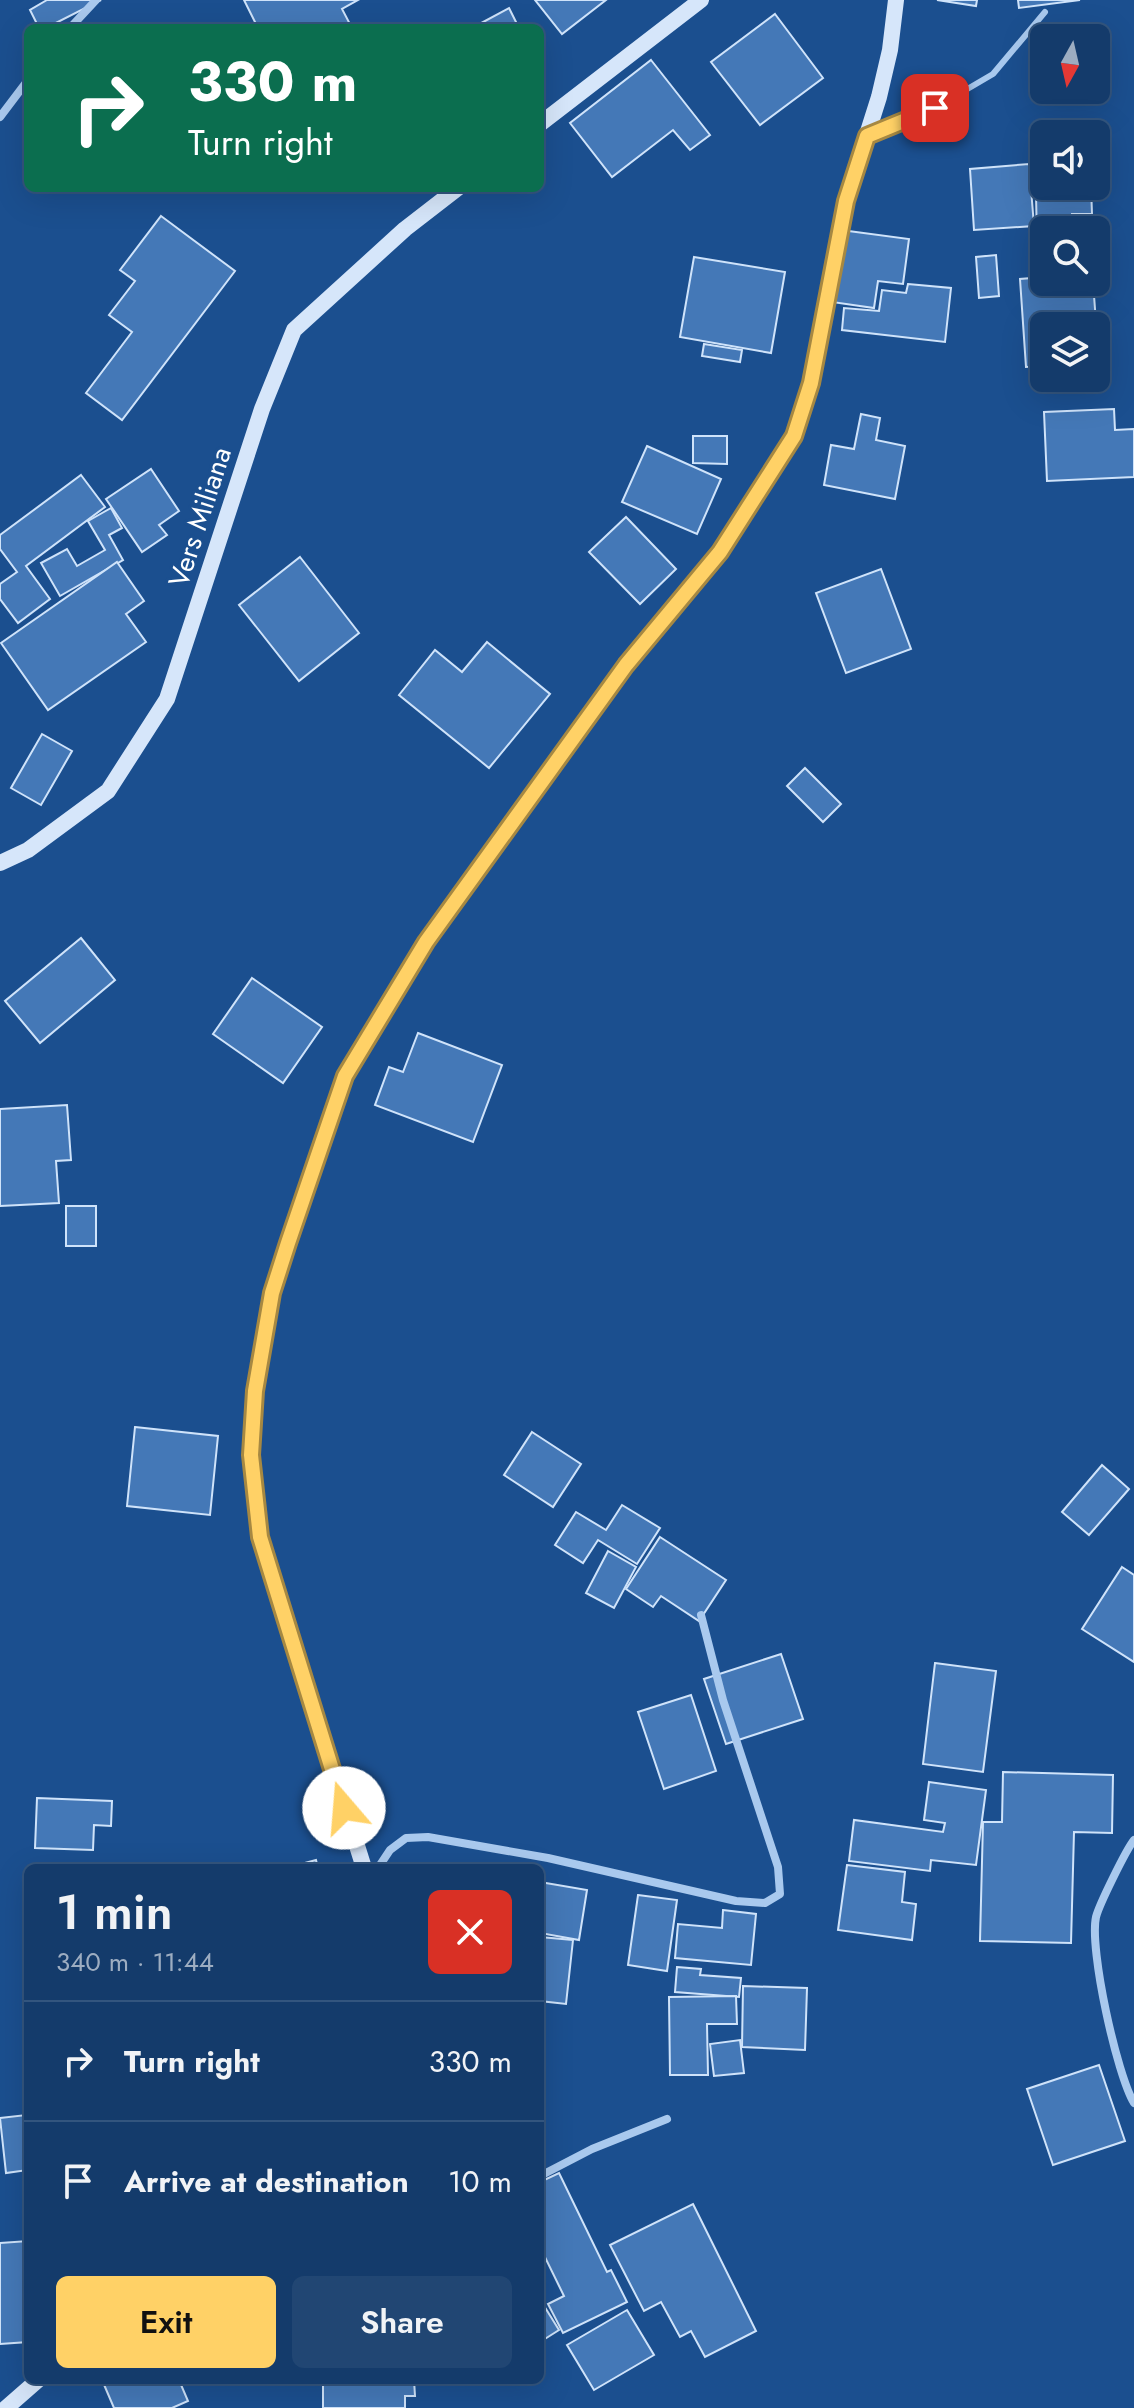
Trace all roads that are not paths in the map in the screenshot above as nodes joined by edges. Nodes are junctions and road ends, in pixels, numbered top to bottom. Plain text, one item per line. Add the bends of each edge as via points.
1 (96, 0) edge
2 (701, 0) edge
3 (896, 0) edge
4 (1045, 12) dead end
5 (74, 24) edge
6 (24, 85) edge
7 (0, 117) edge
8 (544, 121) edge
9 (867, 136) junction
10 (453, 192) edge
11 (0, 863) edge
12 (701, 1615) dead end
13 (1134, 1840) edge
14 (363, 1864) edge
15 (381, 1864) edge
16 (1134, 2103) edge
17 (667, 2119) dead end
18 (544, 2174) edge
19 (33, 2384) edge
20 (6, 2408) edge

1 - 5 street
2 - 8 main road
3 - 9 main road via 890,50
4 - 9 lane via 993,74 935,108
6 - 7 street
9 - 14 main road via 846,201 811,383 794,436 720,552 626,665 426,942 345,1076 272,1293 252,1442 260,1537
10 - 11 main road, Vers Miliana via 294,330 262,409 167,699 108,791 28,850
12 - 15 street via 778,1867 780,1894 765,1903 736,1901 428,1837 406,1838
13 - 16 street via 1096,1918 1097,1965 1113,2043
17 - 18 street
19 - 20 main road

